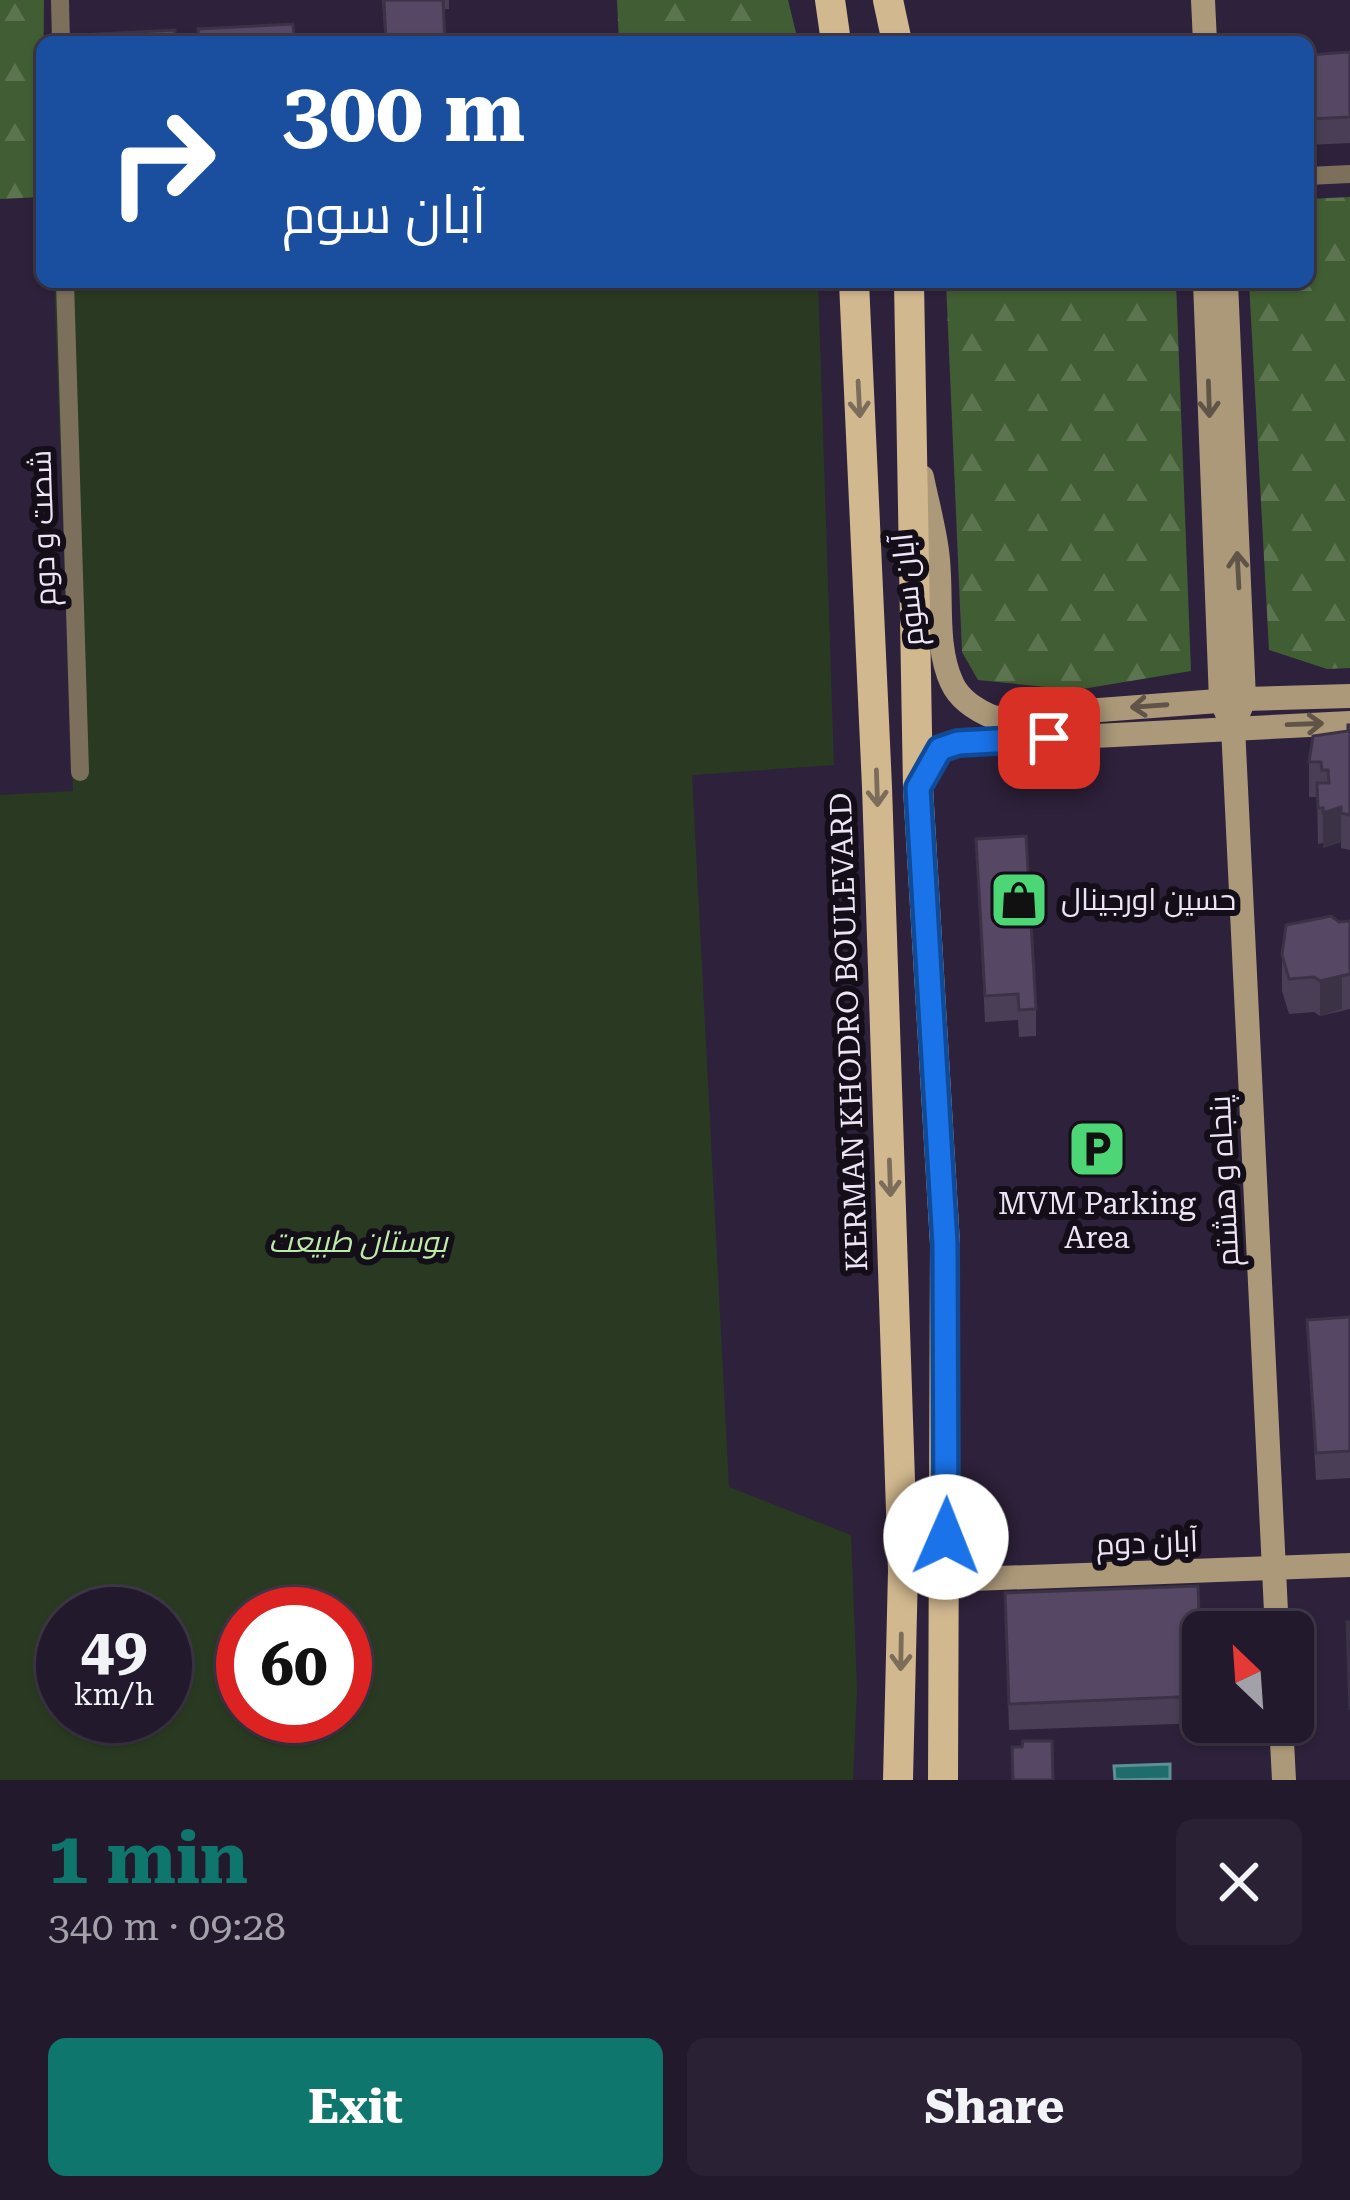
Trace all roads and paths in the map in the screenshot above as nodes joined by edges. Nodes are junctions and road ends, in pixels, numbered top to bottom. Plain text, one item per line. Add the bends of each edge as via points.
1 (60, 0) edge
2 (830, 0) edge
3 (888, 0) edge
4 (902, 0) edge
5 (1203, 0) edge
6 (61, 36) edge
7 (835, 36) edge
8 (897, 36) edge
9 (899, 36) edge
10 (1205, 36) edge
11 (1350, 174) edge
12 (1314, 176) edge
13 (65, 288) edge
14 (854, 288) edge
15 (909, 288) edge
16 (1205, 288) edge
17 (1226, 288) edge
18 (914, 439) junction
19 (1350, 696) edge
20 (1232, 699) junction
21 (1350, 722) edge
22 (1233, 727) junction
23 (80, 772) dead end
24 (918, 788) junction
25 (1350, 1565) edge
26 (1274, 1568) junction
27 (946, 1580) junction
28 (1276, 1611) edge
29 (1282, 1743) edge
30 (898, 1780) edge
31 (943, 1780) edge
32 (1284, 1780) edge

1 - 6 street
2 - 7 main road
3 - 8 main road
4 - 9 main road
5 - 10 street
11 - 12 street
13 - 23 street, شصت و دوم
14 -> 30 main road, KERMAN KHODRO BOULEVARD via 902,1547
15 - 18 main road
16 -> 20 street, پنجاه و هشتم
20 -> 17 street, پنجاه و هشتم
20 -> 18 street, آبان سوم via 995,718 970,706 952,684 945,655 937,550
18 - 24 main road
19 - 20 street, آبان سوم
20 - 22 street, پنجاه و هشتم
22 -> 21 street
22 - 24 street via 958,743 940,749
22 - 26 street, پنجاه و هشتم
24 - 27 main road via 945,1244
25 - 26 street, آبان دوم
26 - 27 street, آبان دوم
26 - 28 street, پنجاه و هشتم
27 - 31 main road
29 - 32 street

